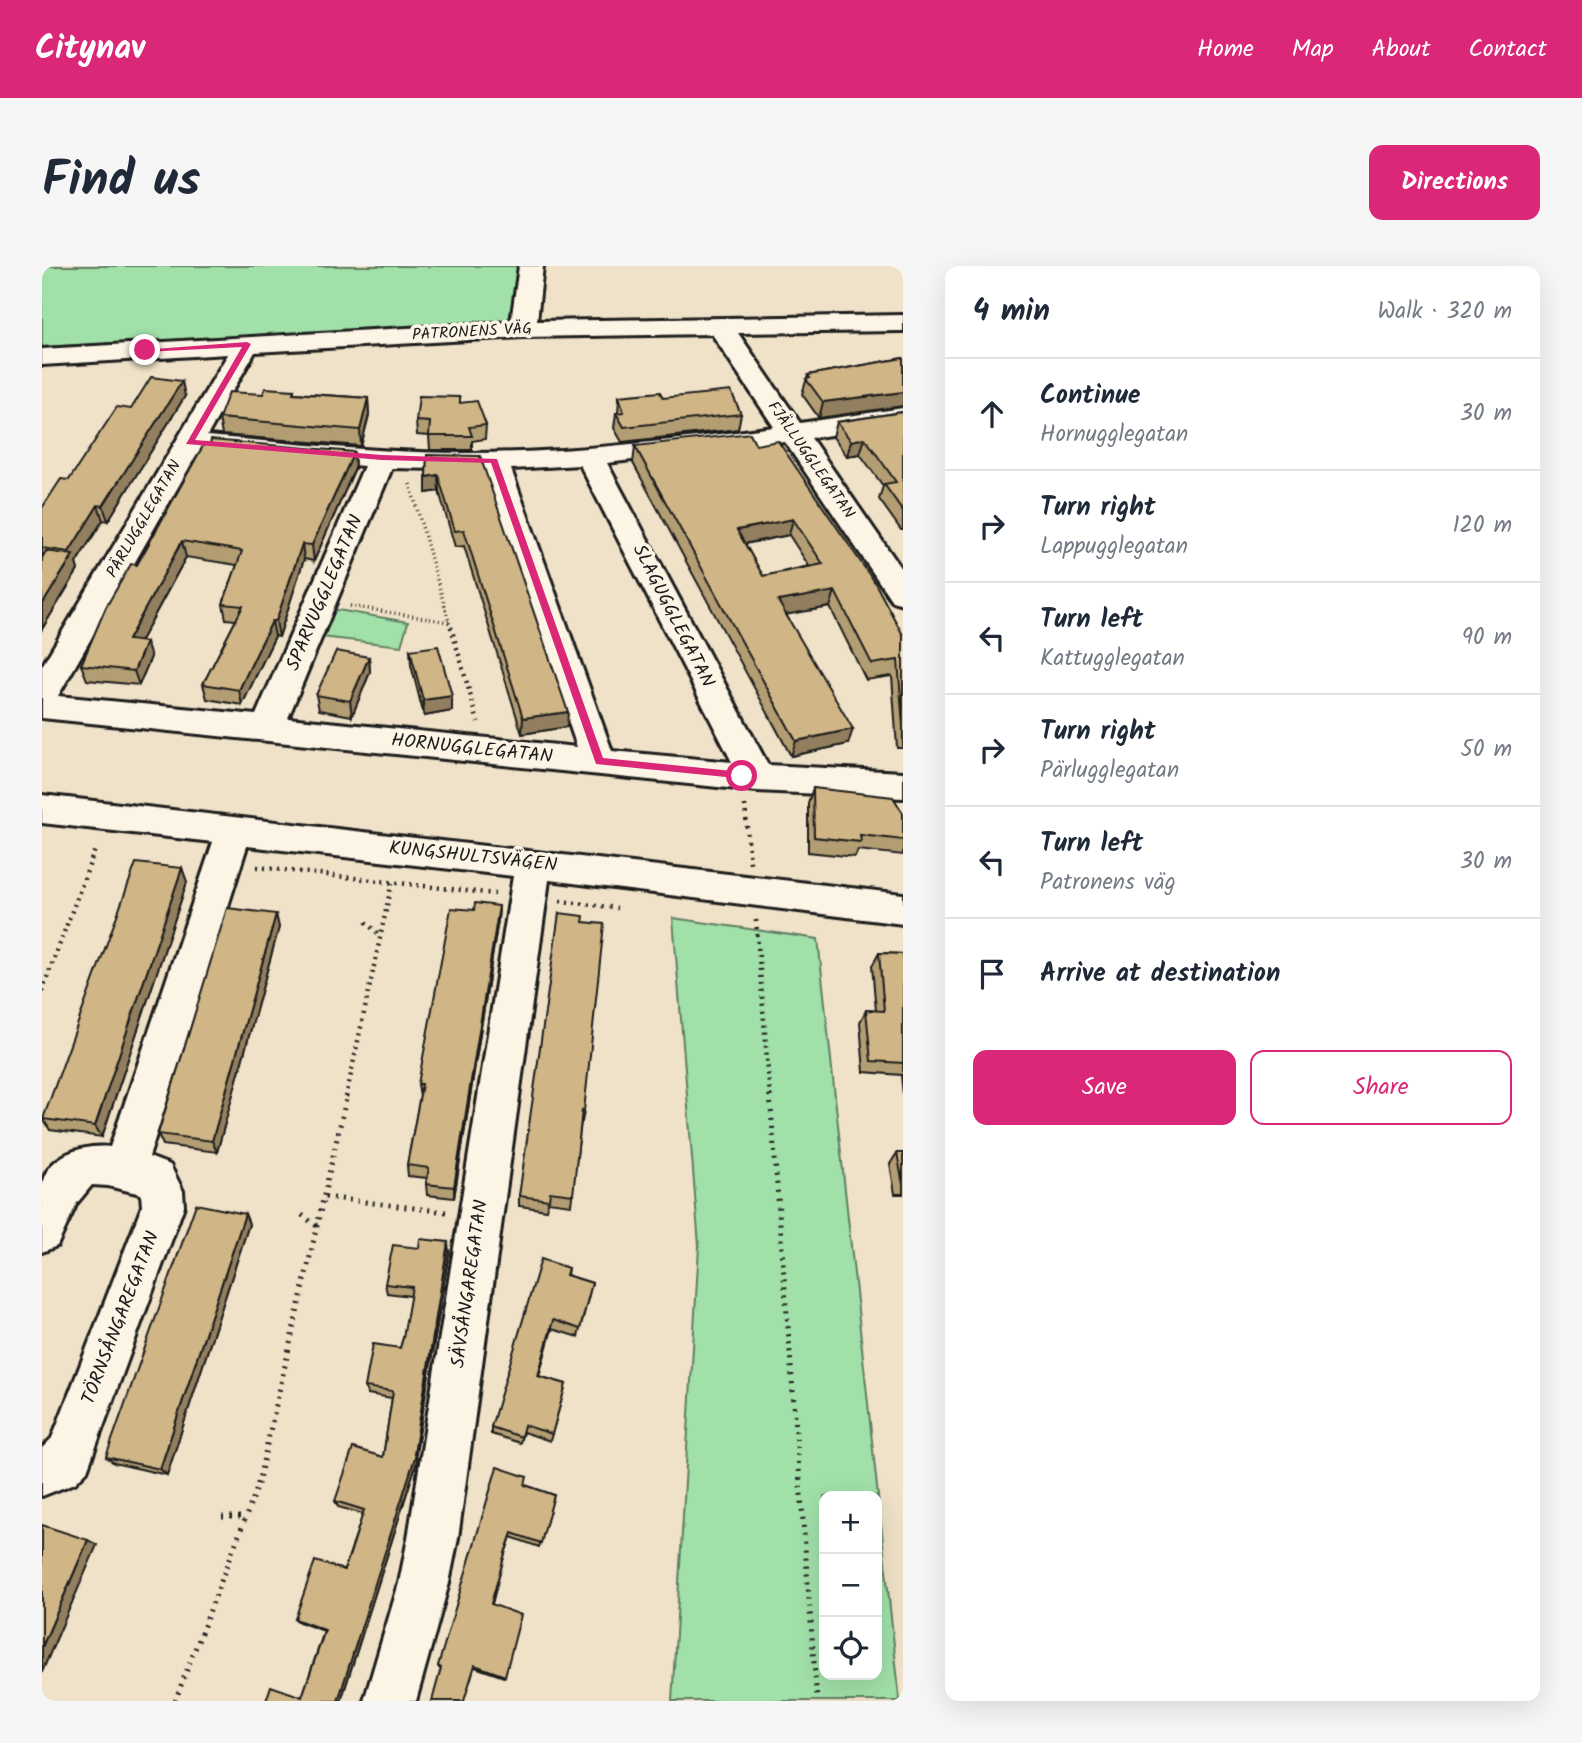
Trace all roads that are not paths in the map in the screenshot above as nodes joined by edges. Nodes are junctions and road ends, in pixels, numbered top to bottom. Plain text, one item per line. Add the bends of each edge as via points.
1 (530, 266) edge
2 (903, 323) edge
3 (719, 325) junction
4 (523, 330) junction
5 (247, 344) junction
6 (42, 357) edge
7 (903, 416) edge
8 (791, 434) junction
9 (189, 443) junction
10 (589, 455) junction
11 (392, 458) junction
12 (494, 461) junction
13 (891, 556) edge
14 (903, 594) edge
15 (42, 694) edge
16 (42, 706) edge
17 (268, 729) junction
18 (599, 762) junction
19 (750, 777) junction
20 (903, 785) edge
21 (42, 809) edge
22 (228, 847) junction
23 (530, 881) junction
24 (903, 909) edge
25 (124, 1170) junction
26 (42, 1231) edge
27 (42, 1472) edge
28 (390, 1701) edge

1 - 4 street
2 - 3 street, PATRONENS VÄG
3 - 4 street, PATRONENS VÄG
3 - 8 street, FJÄLLUGGLEGATAN
4 - 5 street, PATRONENS VÄG
5 - 6 street, PATRONENS VÄG
5 - 9 street, PÄRLUGGLEGATAN
7 - 8 street
8 - 10 street
8 - 13 street, FJÄLLUGGLEGATAN
9 - 11 street
9 - 15 street, PÄRLUGGLEGATAN
10 - 12 street
10 - 19 street, SLAGUGGLEGATAN
11 - 12 street
11 - 17 street, SPARVUGGLEGATAN via 321,602
12 - 18 street
13 - 14 street, FJÄLLUGGLEGATAN
16 - 17 street, HORNUGGLEGATAN
17 - 18 street, HORNUGGLEGATAN
18 - 19 street, HORNUGGLEGATAN
19 - 20 street, HORNUGGLEGATAN
21 - 22 street, KUNGSHULTSVÄGEN
22 - 23 street, KUNGSHULTSVÄGEN
22 - 25 street
23 - 24 street, KUNGSHULTSVÄGEN via 750,912
23 - 28 street, SÄVSÅNGAREGATAN via 433,1538
25 - 26 street, TÖRNSÅNGAREGATAN via 88,1165 73,1170
25 - 27 street, TÖRNSÅNGAREGATAN via 155,1179 163,1206 70,1454

